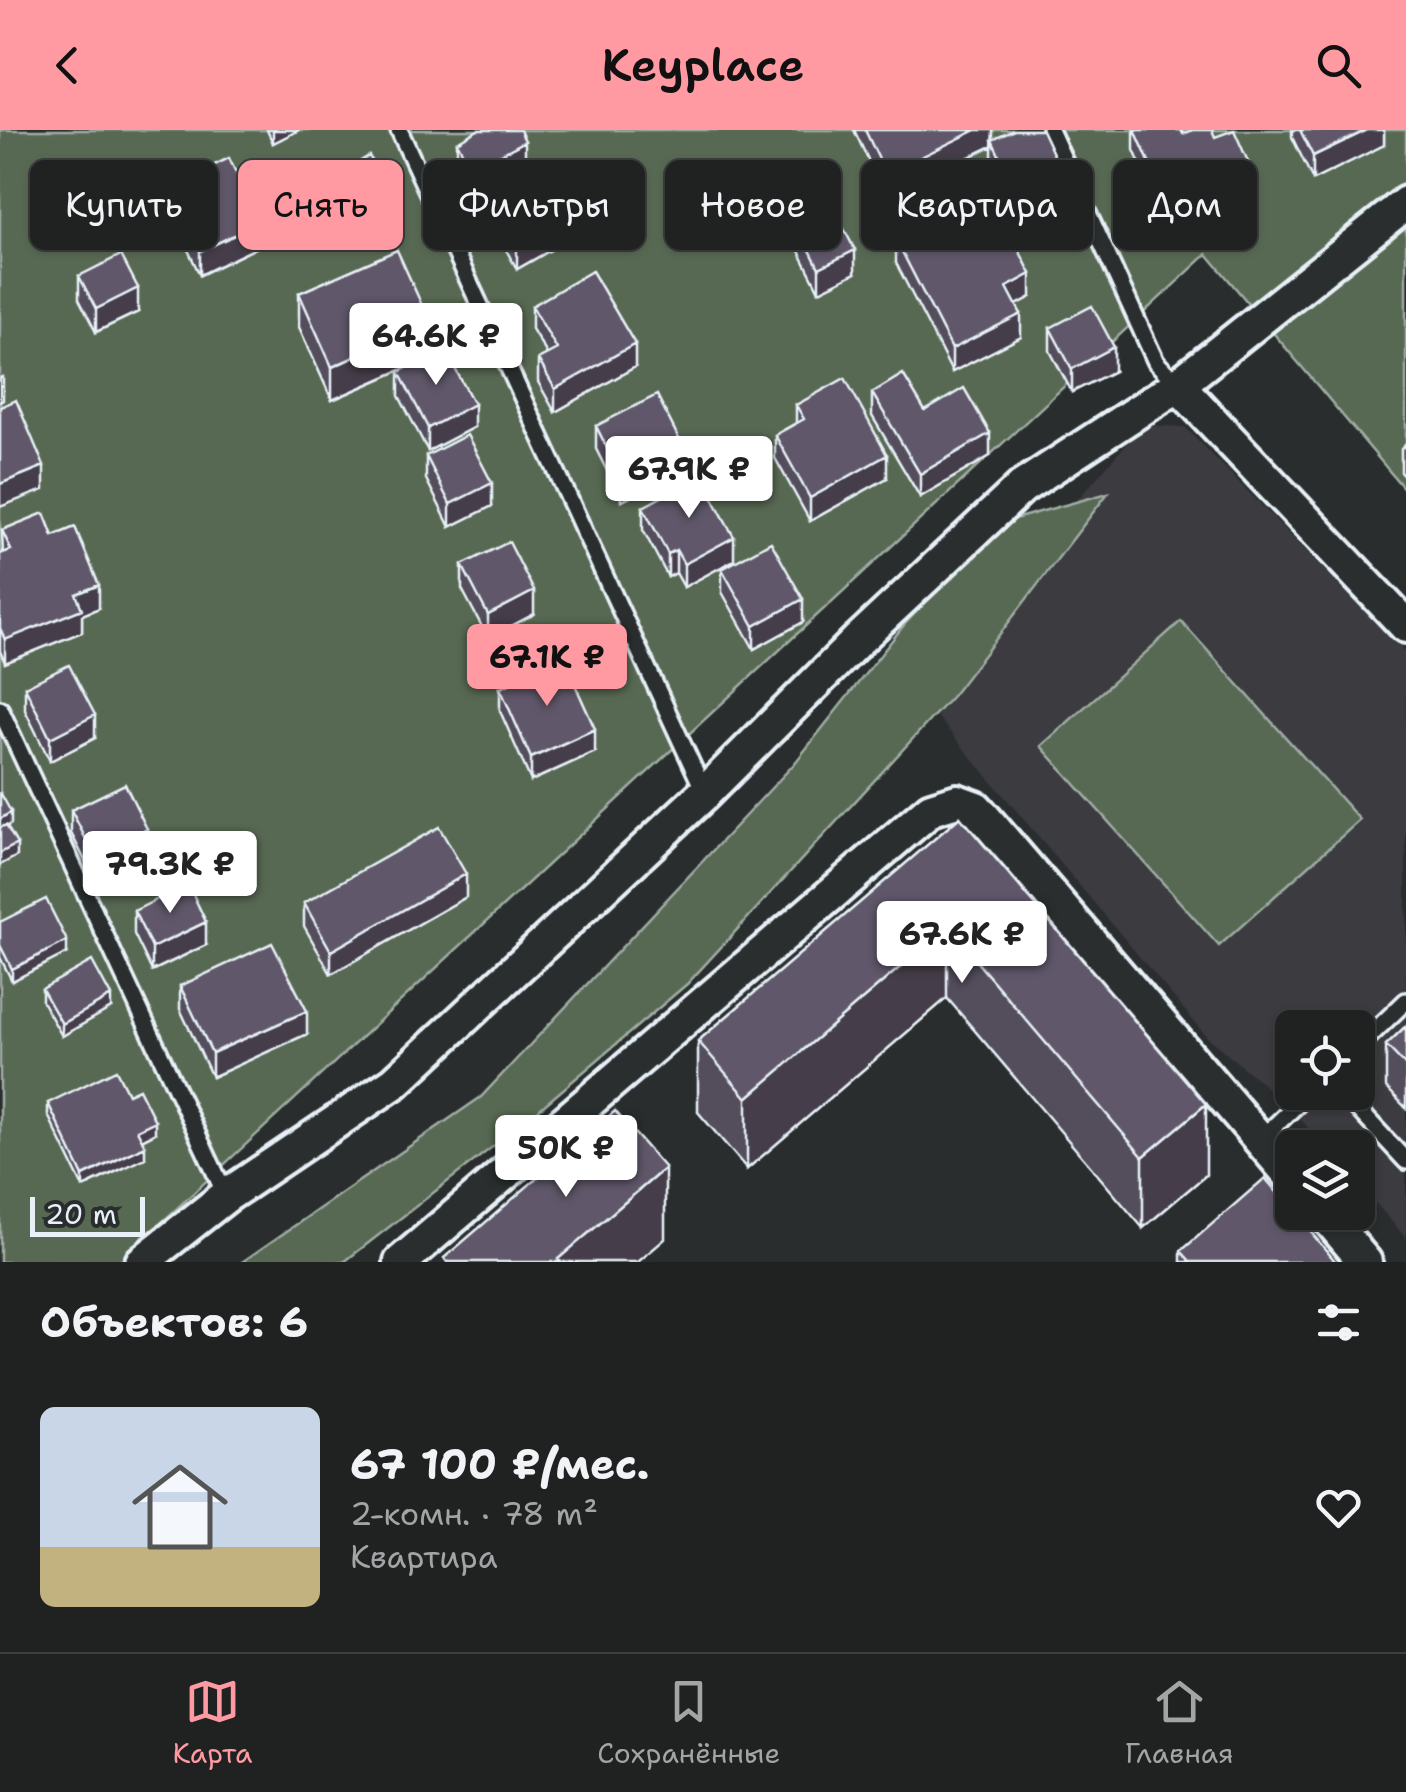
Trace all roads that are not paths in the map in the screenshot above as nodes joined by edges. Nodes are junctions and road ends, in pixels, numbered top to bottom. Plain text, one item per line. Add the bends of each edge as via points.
1 (398, 130) edge
2 (1050, 130) edge
3 (1406, 203) edge
4 (1178, 384) junction
5 (1406, 626) edge
6 (0, 709) edge
7 (705, 793) junction
8 (1406, 1002) edge
9 (1375, 1032) edge
10 (1292, 1110) edge
11 (1359, 1110) edge
12 (1261, 1140) junction
13 (1275, 1157) edge
14 (1406, 1161) edge
15 (226, 1196) junction
16 (1338, 1230) edge
17 (142, 1262) edge
18 (401, 1262) edge
19 (1365, 1262) edge

1 - 7 lane
2 - 4 lane via 1156,362
3 - 4 street
4 - 5 street
4 - 7 street via 1022,487
6 - 15 lane
7 - 15 street via 396,1082
8 - 9 lane
10 - 12 lane
11 - 14 lane
12 - 13 street
12 - 18 street via 976,808 944,802
15 - 17 street
16 - 19 street

